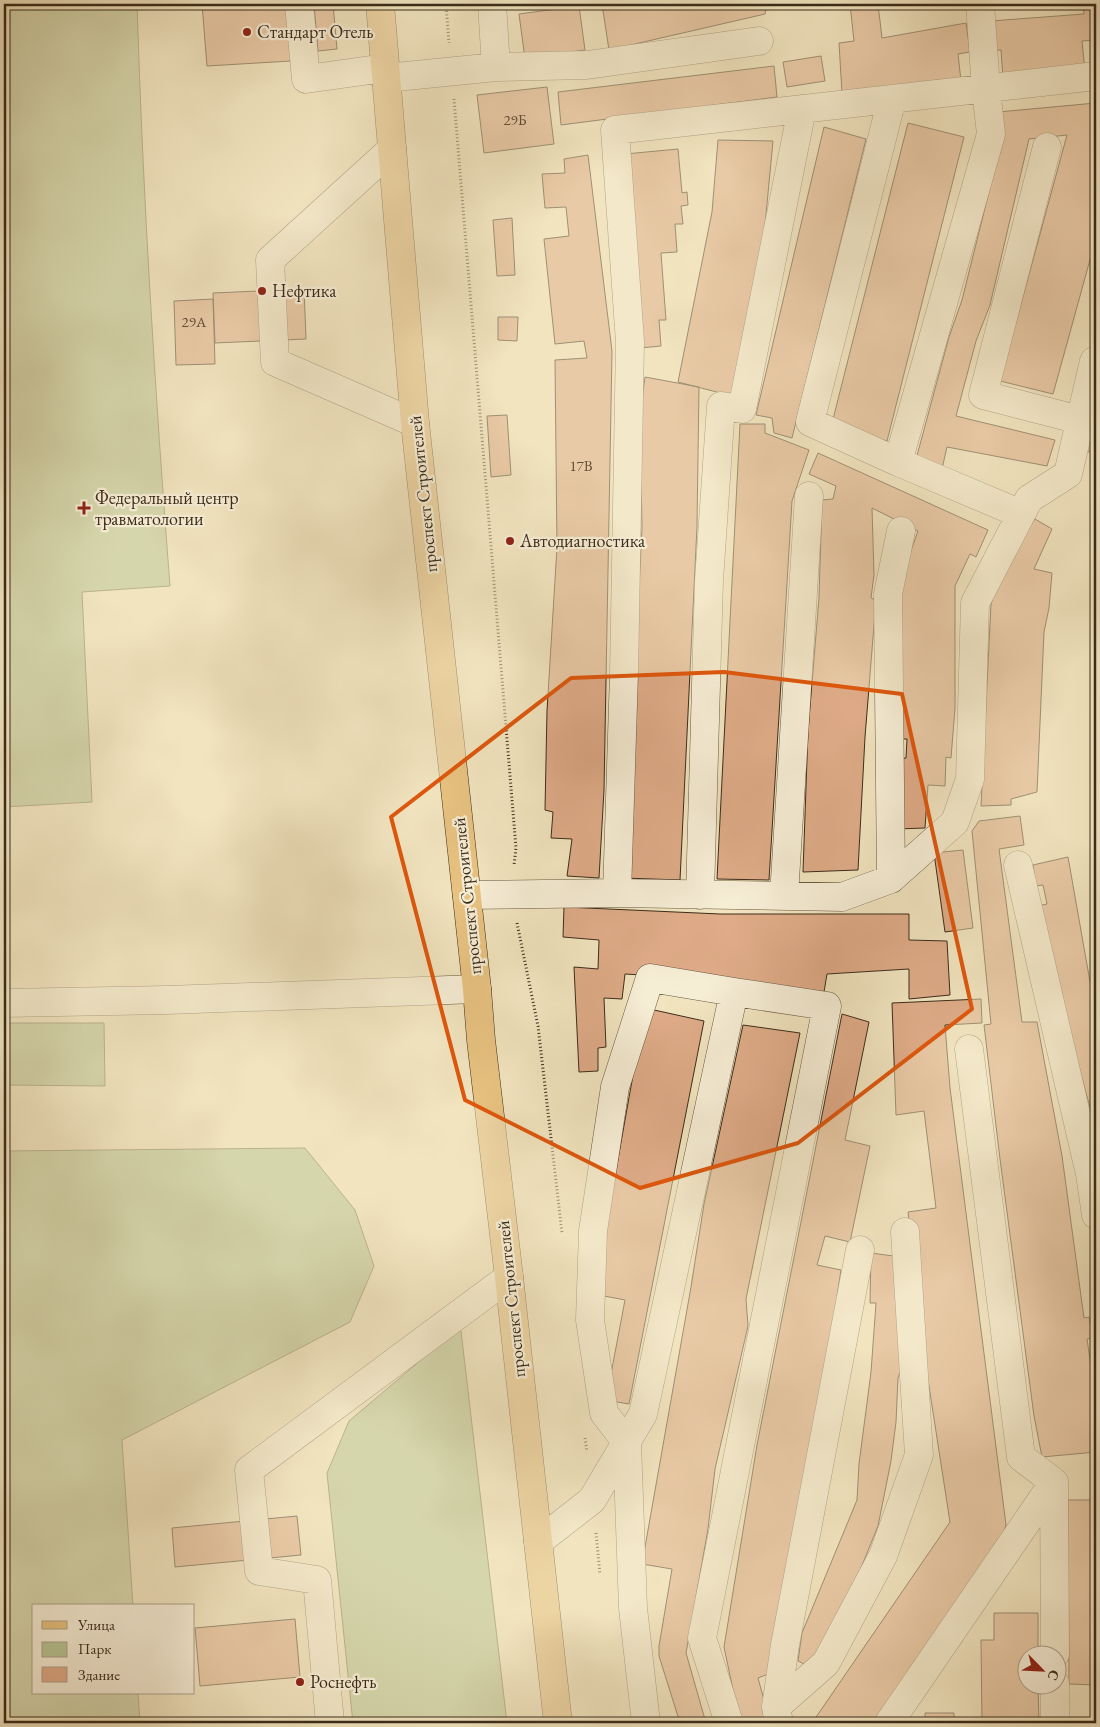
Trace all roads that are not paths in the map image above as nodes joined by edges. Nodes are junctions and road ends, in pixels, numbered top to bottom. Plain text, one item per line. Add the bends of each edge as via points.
1 (300, 4) edge
2 (380, 4) edge
3 (492, 4) edge
4 (980, 4) edge
5 (759, 41) dead end
6 (496, 67) junction
7 (386, 73) junction
8 (1096, 76) edge
9 (986, 89) junction
10 (892, 99) junction
11 (802, 109) junction
12 (1047, 147) dead end
13 (392, 150) junction
14 (1095, 357) edge
15 (1080, 420) junction
16 (415, 423) junction
17 (898, 462) junction
18 (809, 496) dead end
19 (1022, 514) junction
20 (901, 531) dead end
21 (1018, 865) dead end
22 (891, 878) junction
23 (618, 894) junction
24 (466, 895) junction
25 (700, 895) junction
26 (784, 896) junction
27 (477, 989) junction
28 (734, 992) junction
29 (4, 1003) edge
30 (969, 1049) dead end
31 (1096, 1215) edge
32 (905, 1232) dead end
33 (860, 1250) dead end
34 (509, 1277) junction
35 (626, 1442) junction
36 (1054, 1482) junction
37 (538, 1542) junction
38 (1055, 1644) edge
39 (1055, 1694) edge
40 (778, 1715) edge
41 (330, 1723) edge
42 (558, 1723) edge
43 (646, 1723) edge
44 (729, 1723) edge
45 (889, 1723) edge
46 (1055, 1723) edge

1 - 7 street via 306,79
2 - 7 main road, проспект Строителей
3 - 6 street
4 - 9 street
5 - 6 street via 587,65
6 - 7 street
7 - 13 main road, проспект Строителей
8 - 9 street
9 - 10 street
9 - 17 street via 991,134
10 - 11 street
10 - 17 street via 810,422
11 - 23 street via 615,130 630,342
11 - 25 street via 742,409 721,406 710,580
12 - 15 street via 983,395
13 - 16 main road, проспект Строителей
13 - 16 street via 270,260 275,362
14 - 15 street
15 - 19 street via 1068,474 1029,499
16 - 24 main road, проспект Строителей
17 - 19 street
18 - 26 street
19 - 22 street via 975,603 970,779 954,822
20 - 22 street via 888,594
21 - 31 street via 1090,1174
22 - 26 street via 842,897
23 - 24 street
23 - 25 street
24 - 27 main road, проспект Строителей
25 - 26 street
27 - 29 street
27 - 34 main road, проспект Строителей
28 - 35 street via 643,1414
28 - 35 street via 650,978 616,1087 593,1231 590,1320 604,1413
28 - 44 street via 827,1006 702,1638
30 - 36 street via 1021,1457
32 - 40 street via 918,1455 884,1556 826,1663
33 - 40 street via 787,1635
34 - 37 main road, проспект Строителей
34 - 41 street via 249,1470 259,1571 318,1580
35 - 37 street via 592,1500
35 - 43 street via 633,1608
36 - 38 street
36 - 45 street
37 - 42 main road, проспект Строителей
39 - 46 street

